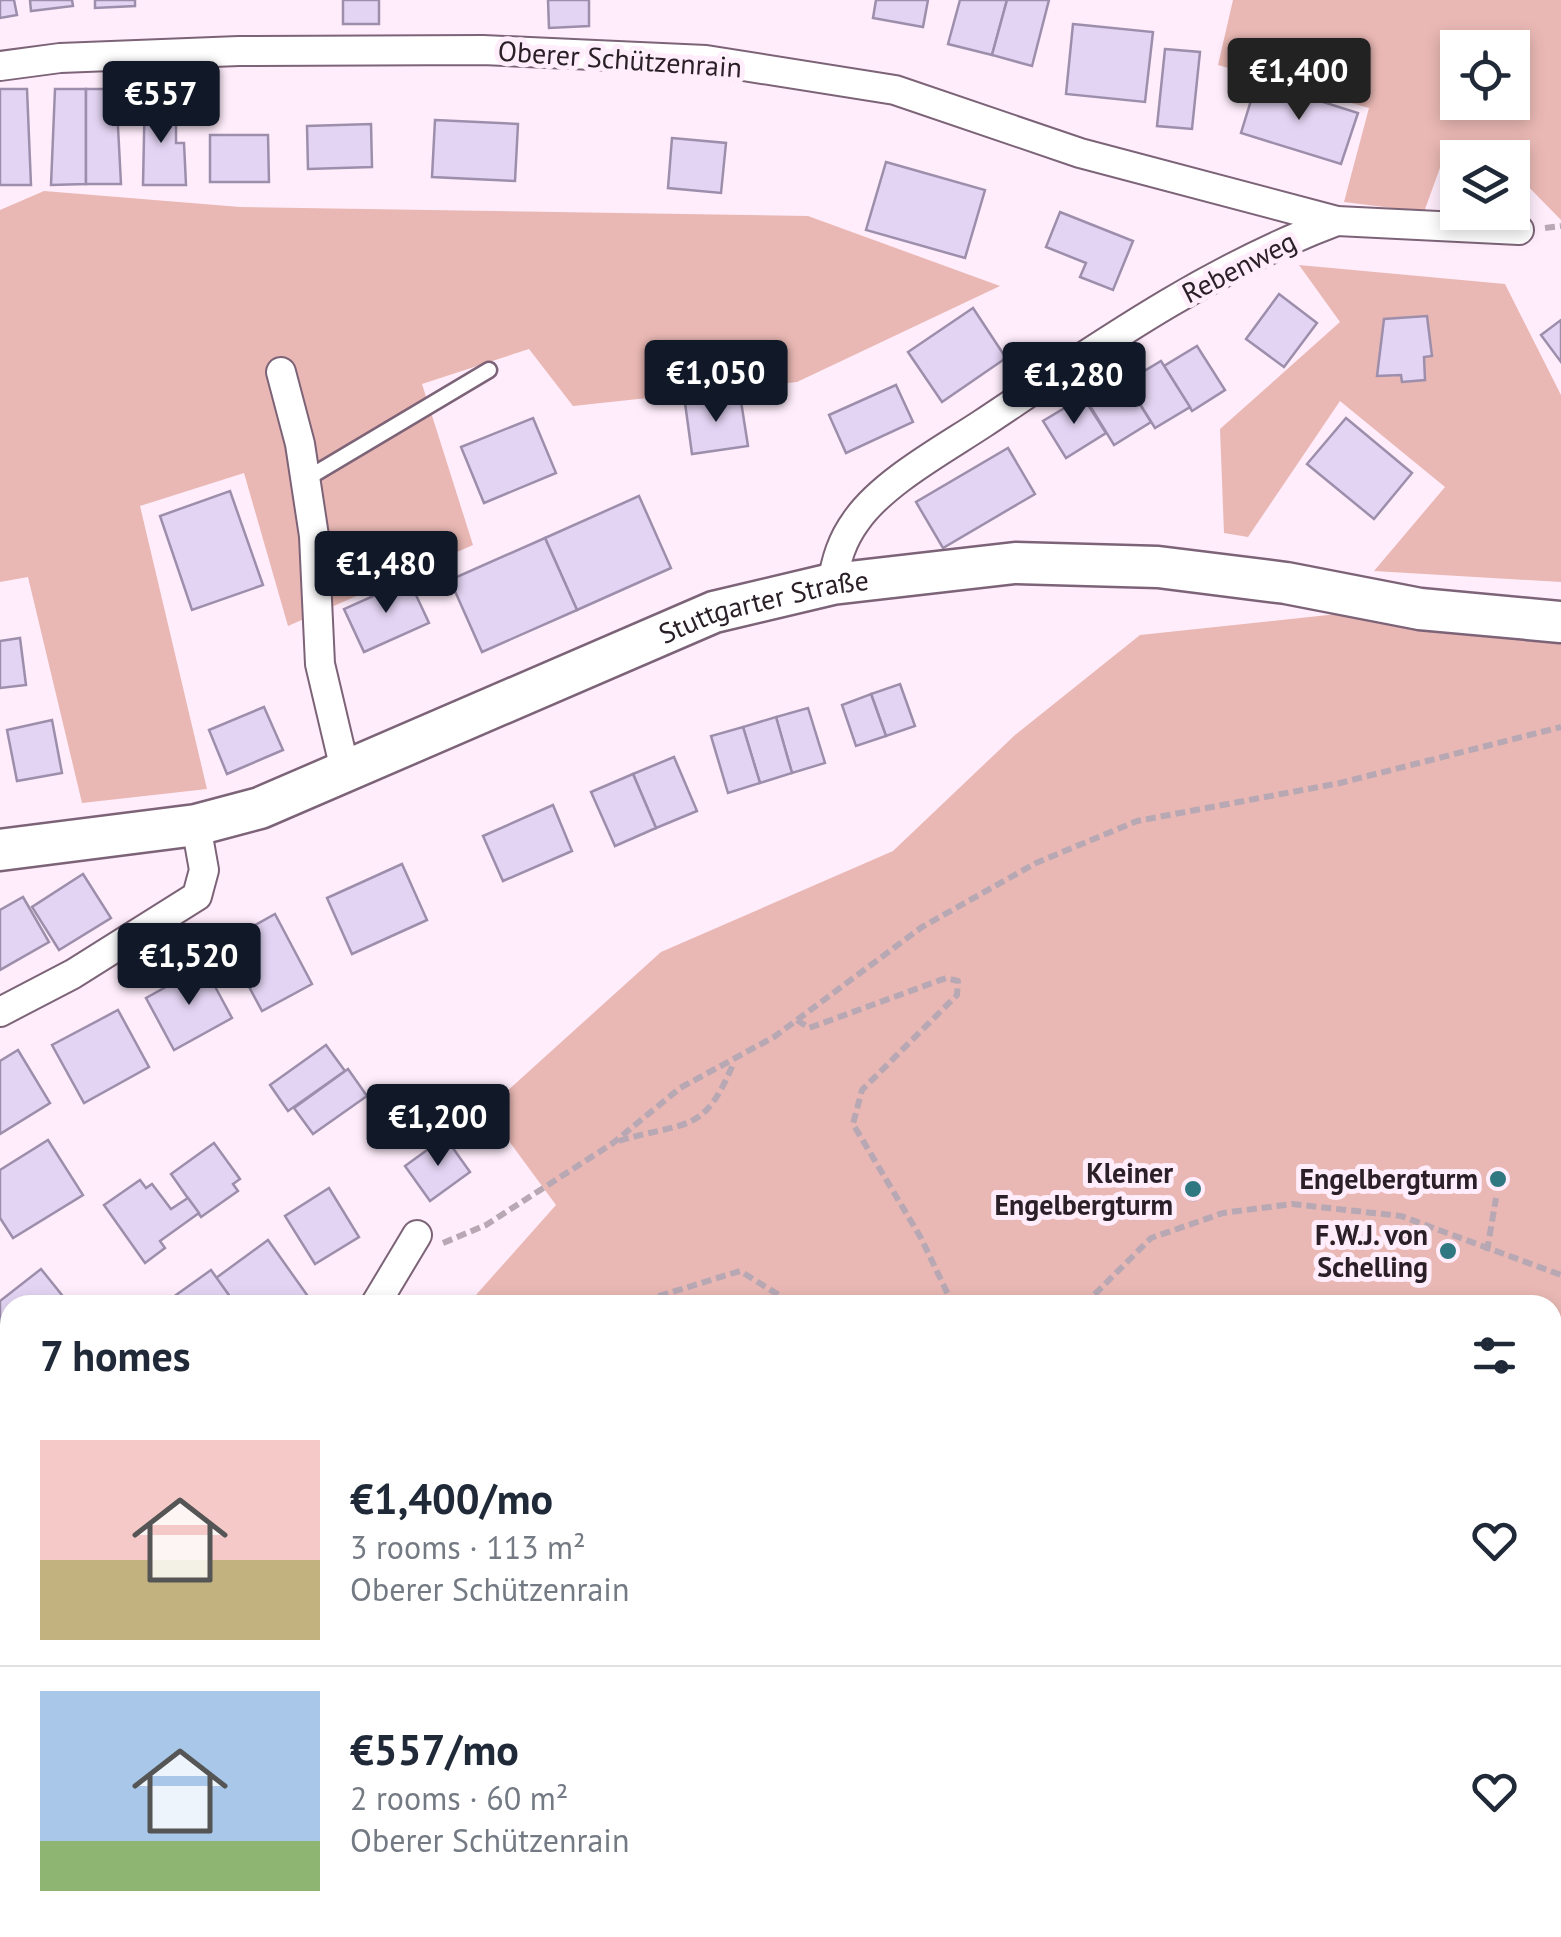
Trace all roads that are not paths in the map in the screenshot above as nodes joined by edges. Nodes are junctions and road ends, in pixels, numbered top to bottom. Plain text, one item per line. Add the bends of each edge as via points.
1 (0, 66) edge
2 (1337, 221) junction
3 (1440, 226) edge
4 (489, 370) dead end
5 (282, 372) dead end
6 (306, 478) junction
7 (832, 584) junction
8 (1561, 622) edge
9 (346, 774) junction
10 (196, 825) junction
11 (0, 850) edge
12 (0, 1012) edge
13 (418, 1235) dead end
14 (382, 1295) edge

1 - 2 street, Oberer Schützenrain via 238,52 483,50 706,60 895,90 1080,153
2 - 3 street, Oberer Schützenrain
2 - 7 street, Rebenweg via 1203,281 918,466 858,518 838,552
4 - 6 lane
5 - 6 street
6 - 9 street via 320,664
7 - 8 main road, Stuttgarter Straße via 1015,563 1158,566 1420,609
7 - 9 main road, Stuttgarter Straße via 714,612
9 - 10 main road, Stuttgarter Straße
10 - 11 main road, Stuttgarter Straße
10 - 12 street via 204,870 197,896
13 - 14 street

